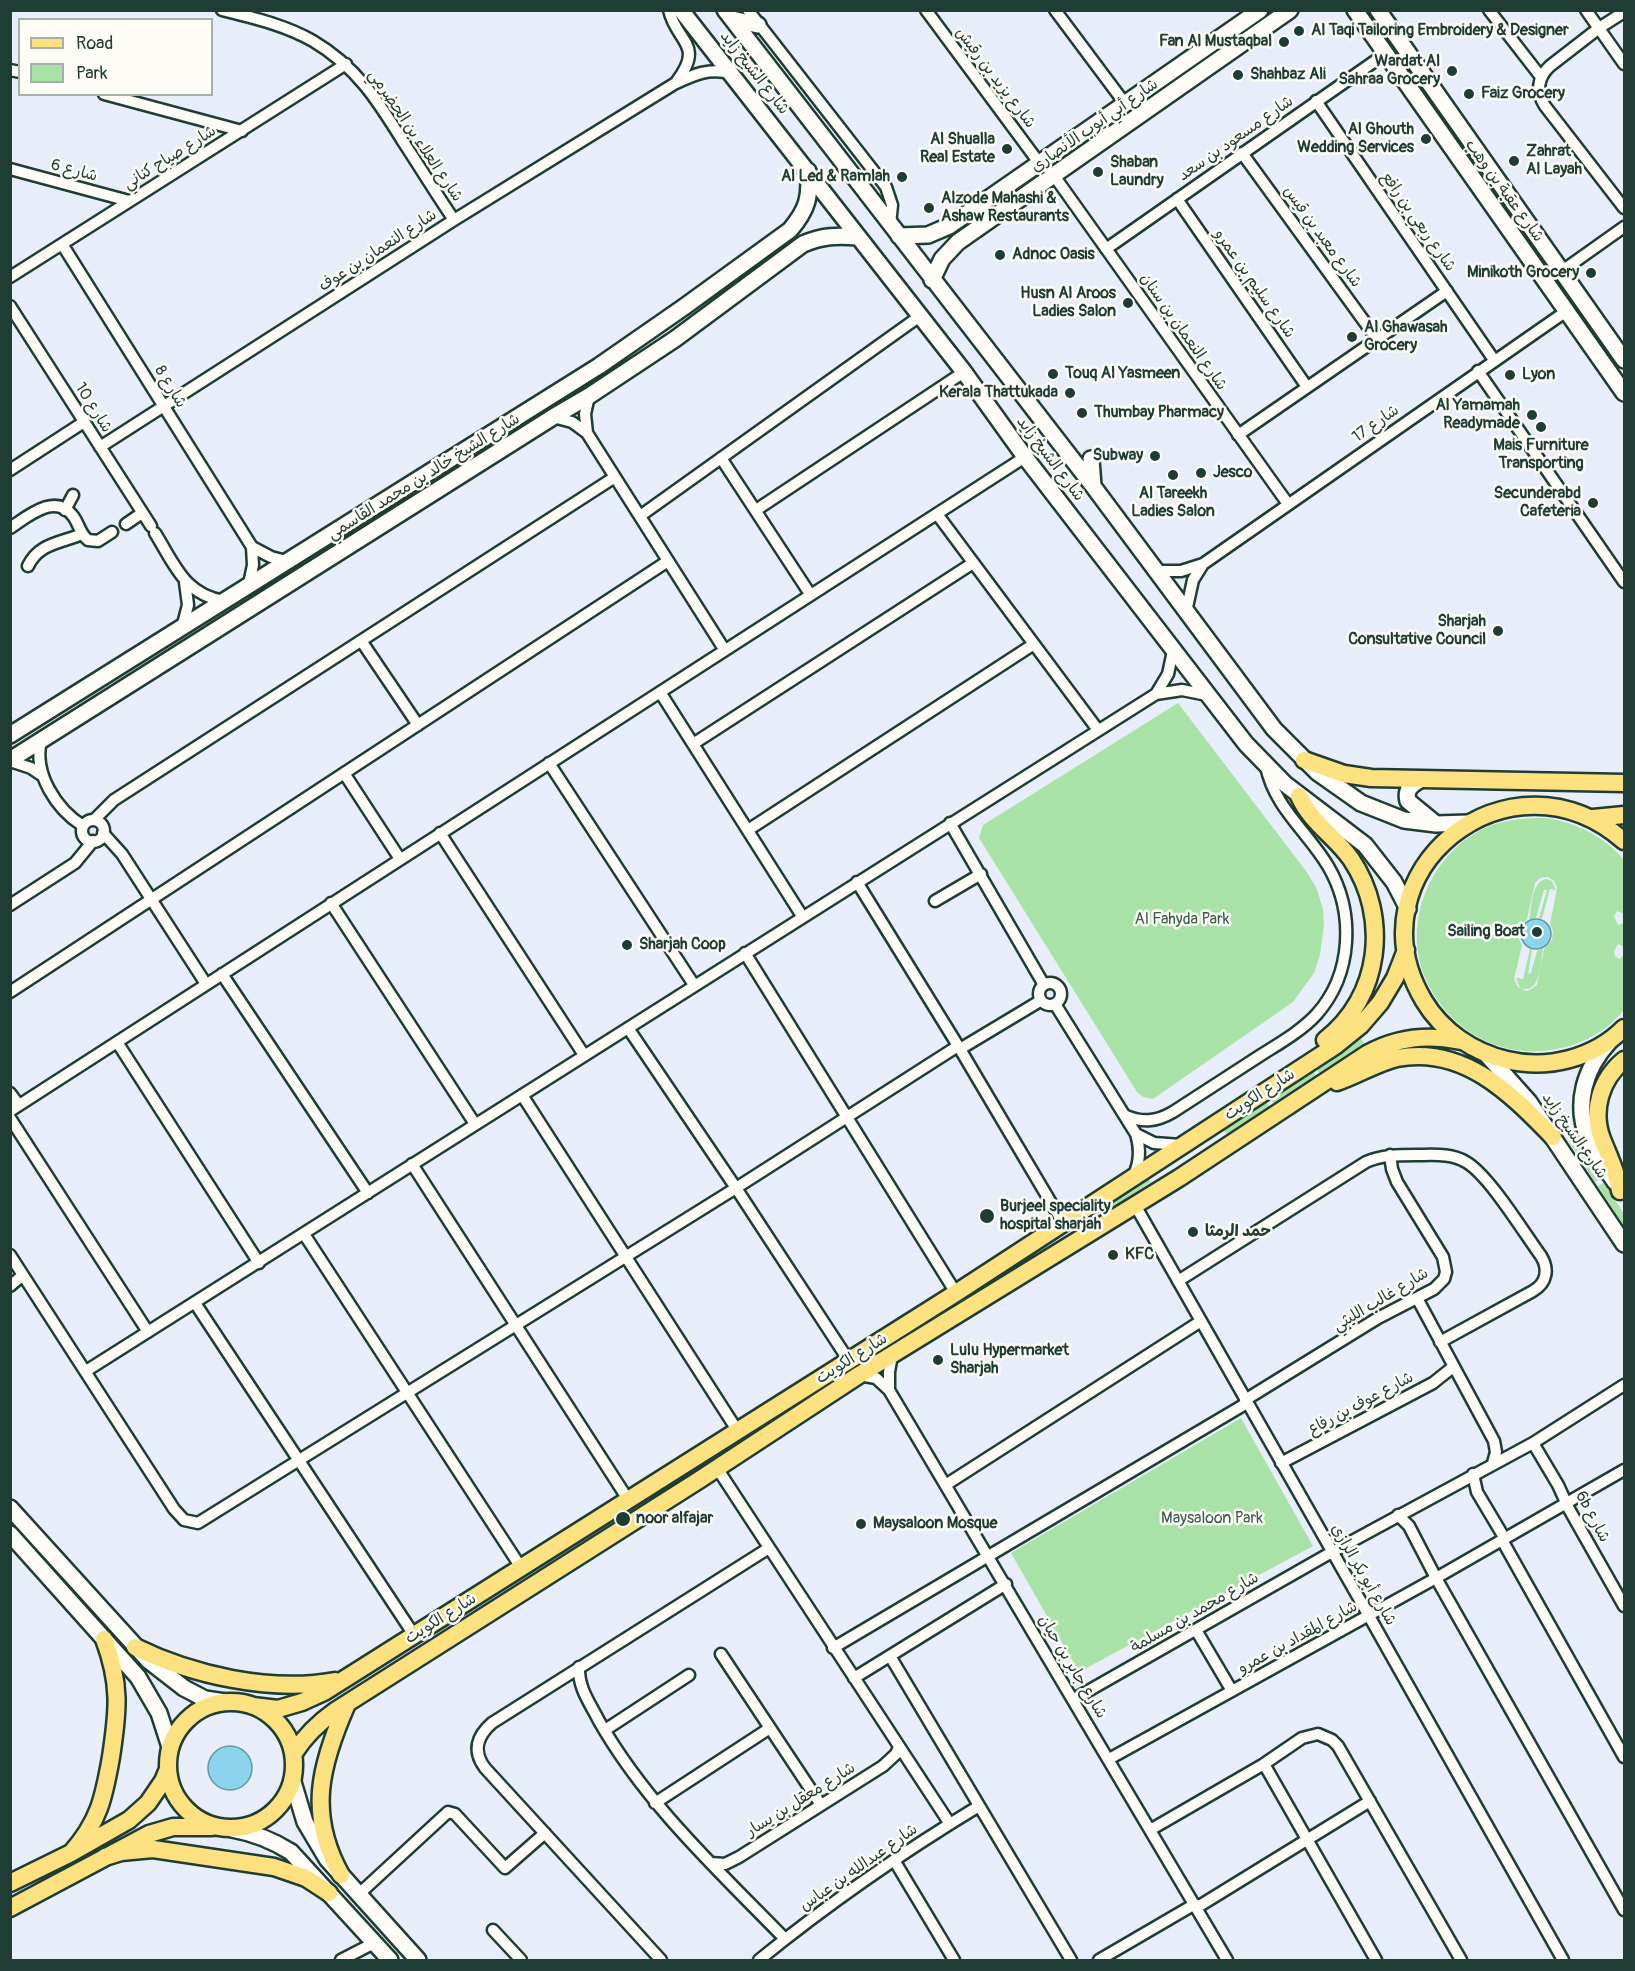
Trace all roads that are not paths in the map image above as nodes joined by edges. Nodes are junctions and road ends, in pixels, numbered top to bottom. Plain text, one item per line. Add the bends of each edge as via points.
1 (222, 10) edge
2 (669, 10) edge
3 (681, 10) edge
4 (748, 10) edge
5 (927, 10) edge
6 (1055, 10) edge
7 (1260, 10) edge
8 (1290, 10) edge
9 (1355, 10) edge
10 (1378, 10) edge
11 (1489, 10) edge
12 (1586, 10) edge
13 (1624, 12) edge
14 (729, 15) edge
15 (758, 25) junction
16 (1599, 28) junction
17 (1385, 54) junction
18 (346, 64) junction
19 (1624, 64) edge
20 (731, 73) junction
21 (1541, 77) junction
22 (675, 84) junction
23 (111, 96) edge
24 (1416, 100) junction
25 (1316, 101) junction
26 (1126, 105) junction
27 (1445, 106) junction
28 (242, 131) junction
29 (1242, 153) junction
30 (1040, 164) junction
31 (10, 169) edge
32 (808, 171) junction
33 (1055, 177) junction
34 (1177, 199) junction
35 (129, 201) junction
36 (1624, 208) edge
37 (971, 210) junction
38 (454, 220) junction
39 (979, 228) junction
40 (1624, 228) edge
41 (895, 231) junction
42 (857, 237) junction
43 (62, 244) junction
44 (1106, 249) junction
45 (1562, 271) junction
46 (10, 277) edge
47 (932, 280) junction
48 (720, 281) junction
49 (1448, 291) junction
50 (10, 306) edge
51 (1568, 310) junction
52 (920, 316) junction
53 (703, 318) junction
54 (1377, 339) junction
55 (1494, 360) junction
56 (1624, 360) edge
57 (1478, 371) junction
58 (964, 372) junction
59 (1307, 387) junction
60 (1624, 393) edge
61 (589, 396) junction
62 (165, 406) junction
63 (553, 417) junction
64 (84, 422) junction
65 (587, 433) junction
66 (1238, 435) junction
67 (100, 447) junction
68 (1025, 457) junction
69 (722, 458) junction
70 (1091, 459) dead end
71 (10, 470) edge
72 (615, 477) junction
73 (1093, 486) junction
74 (73, 495) dead end
75 (1288, 504) junction
76 (66, 510) junction
77 (756, 510) junction
78 (142, 513) junction
79 (937, 514) junction
80 (640, 516) junction
81 (126, 524) dead end
82 (10, 528) edge
83 (112, 532) dead end
84 (82, 534) junction
85 (252, 547) junction
86 (286, 561) junction
87 (668, 561) junction
88 (973, 562) junction
89 (1203, 564) junction
90 (28, 566) dead end
91 (1154, 571) junction
92 (185, 582) junction
93 (1624, 582) edge
94 (249, 584) junction
95 (810, 594) junction
96 (224, 601) junction
97 (1186, 612) junction
98 (182, 628) junction
99 (362, 642) junction
100 (1034, 644) junction
101 (724, 649) junction
102 (1173, 651) junction
103 (660, 692) junction
104 (1156, 694) junction
105 (1207, 695) junction
106 (418, 725) junction
107 (1098, 730) junction
108 (10, 735) edge
109 (41, 741) junction
110 (693, 744) junction
111 (10, 760) edge
112 (1304, 760) junction
113 (549, 763) junction
114 (1266, 766) junction
115 (344, 773) junction
116 (43, 776) junction
117 (1420, 780) junction
118 (1624, 783) edge
119 (1299, 796) junction
120 (1624, 815) edge
121 (1591, 818) junction
122 (94, 820) junction
123 (950, 823) junction
124 (1468, 823) junction
125 (1436, 824) junction
126 (83, 826) junction
127 (748, 830) junction
128 (103, 833) junction
129 (440, 833) junction
130 (1624, 841) edge
131 (93, 842) junction
132 (400, 859) junction
133 (981, 874) junction
134 (857, 882) junction
135 (149, 899) junction
136 (935, 901) dead end
137 (331, 903) junction
138 (10, 905) edge
139 (1408, 909) junction
140 (802, 916) junction
141 (1406, 950) junction
142 (745, 953) junction
143 (222, 974) junction
144 (206, 984) junction
145 (694, 985) junction
146 (1044, 985) junction
147 (10, 992) edge
148 (1040, 1001) junction
149 (1056, 1004) junction
150 (628, 1028) junction
151 (1620, 1033) edge
152 (1461, 1041) junction
153 (117, 1042) junction
154 (959, 1048) junction
155 (1487, 1054) junction
156 (584, 1055) junction
157 (1624, 1060) edge
158 (1304, 1066) junction
159 (1319, 1086) junction
160 (10, 1093) edge
161 (522, 1095) junction
162 (15, 1108) edge
163 (1124, 1115) junction
164 (847, 1117) junction
165 (10, 1118) edge
166 (475, 1124) junction
167 (1205, 1132) junction
168 (1136, 1134) junction
169 (1553, 1137) junction
170 (1184, 1145) junction
171 (1390, 1155) junction
172 (412, 1164) junction
173 (1179, 1178) junction
174 (1132, 1179) junction
175 (736, 1188) junction
176 (368, 1193) junction
177 (1622, 1194) edge
178 (1135, 1205) junction
179 (1063, 1223) junction
180 (304, 1234) junction
181 (1624, 1244) edge
182 (10, 1255) edge
183 (626, 1257) junction
184 (259, 1263) junction
185 (23, 1275) junction
186 (1178, 1281) junction
187 (10, 1286) edge
188 (956, 1293) junction
189 (1417, 1298) junction
190 (195, 1303) junction
191 (1201, 1321) junction
192 (517, 1325) junction
193 (148, 1332) junction
194 (1440, 1342) junction
195 (892, 1355) junction
196 (849, 1361) junction
197 (1453, 1367) junction
198 (86, 1371) junction
199 (859, 1375) junction
200 (1624, 1385) edge
201 (889, 1390) junction
202 (799, 1392) junction
203 (408, 1393) junction
204 (1246, 1401) junction
205 (737, 1430) junction
206 (773, 1430) junction
207 (1533, 1443) junction
208 (299, 1461) junction
209 (1281, 1463) junction
210 (1493, 1463) junction
211 (717, 1468) junction
212 (1624, 1470) edge
213 (1473, 1474) junction
214 (947, 1484) junction
215 (629, 1501) junction
216 (1566, 1502) junction
217 (10, 1508) edge
218 (1398, 1515) junction
219 (10, 1534) edge
220 (1503, 1539) junction
221 (769, 1548) junction
222 (1332, 1552) junction
223 (988, 1554) junction
224 (522, 1569) junction
225 (1436, 1578) junction
226 (1006, 1584) junction
227 (1624, 1606) edge
228 (1370, 1616) junction
229 (1196, 1630) junction
230 (414, 1635) junction
231 (104, 1639) junction
232 (135, 1647) junction
233 (833, 1648) junction
234 (720, 1654) dead end
235 (890, 1656) junction
236 (579, 1666) junction
237 (689, 1675) dead end
238 (854, 1678) junction
239 (345, 1680) junction
240 (1232, 1691) junction
241 (1074, 1699) junction
242 (225, 1702) junction
243 (347, 1703) junction
244 (253, 1706) junction
245 (770, 1728) junction
246 (605, 1730) junction
247 (170, 1747) junction
248 (899, 1747) junction
249 (294, 1754) junction
250 (1624, 1757) edge
251 (1109, 1759) junction
252 (1264, 1764) junction
253 (168, 1769) junction
254 (293, 1782) junction
255 (1370, 1801) junction
256 (655, 1803) junction
257 (821, 1805) junction
258 (979, 1806) junction
259 (950, 1824) junction
260 (226, 1828) junction
261 (1150, 1830) junction
262 (545, 1833) junction
263 (1308, 1839) junction
264 (71, 1853) junction
265 (105, 1857) junction
266 (894, 1860) junction
267 (711, 1863) junction
268 (341, 1875) junction
269 (10, 1883) edge
270 (329, 1893) junction
271 (358, 1894) junction
272 (1196, 1906) junction
273 (10, 1908) edge
274 (1624, 1910) edge
275 (493, 1930) dead end
276 (785, 1939) junction
277 (375, 1943) junction
278 (1456, 1959) edge
279 (341, 1960) edge
280 (390, 1960) edge
281 (418, 1960) edge
282 (521, 1960) edge
283 (661, 1960) edge
284 (759, 1960) edge
285 (954, 1960) edge
286 (1071, 1960) edge
287 (1099, 1960) edge
288 (1227, 1960) edge
289 (1376, 1960) edge
290 (1563, 1960) edge

1 - 18 street, شارع العلاء بن الحضرمي via 294,32
2 - 22 street via 689,50 688,62
3 - 20 street, شارع الشيخ زايد
4 - 15 street, شارع الشيخ زايد
5 - 30 street, شارع يزيد بن رقيش
6 - 26 street
7 - 26 street, شارع أبي أيوب الأنصاري
8 - 33 street, شارع أبي أيوب الأنصاري
9 - 17 street, شارع عقبة بن وهب
10 - 27 street, شارع عقبة بن وهب
11 - 21 street
12 - 16 street
13 - 16 street
14 - 15 street
14 - 41 street, شارع الشيخ زايد
15 - 41 street, شارع الشيخ زايد via 886,187
16 - 19 street
16 - 21 street
17 - 24 street, شارع عقبة بن وهب
17 - 25 street, شارع مسعود بن سعد
18 - 28 street, شارع صياح كناني
18 - 38 street, شارع العلاء بن الحضرمي via 377,100
20 - 22 street, شارع النعمان بن عوف via 699,71
20 - 32 street, شارع الشيخ زايد
21 - 36 street via 1539,92 1545,106
22 - 38 street, شارع النعمان بن عوف
23 - 28 street
24 - 27 street via 1426,95 1437,105
24 - 51 street, شارع عقبة بن وهب
25 - 29 street, شارع مسعود بن سعد
25 - 49 street, شارع ربعي بن رافع
26 - 30 street, شارع أبي أيوب الأنصاري
27 - 45 street, شارع عقبة بن وهب
28 - 35 street, شارع صياح كناني
29 - 34 street, شارع مسعود بن سعد
29 - 54 street, شارع معبد بن قيس
30 - 37 street, شارع أبي أيوب الأنصاري
31 - 35 street, شارع 6
32 - 42 street, شارع الشيخ زايد
32 - 48 street, شارع الشيخ خالد بن محمد القاسمي via 810,190 800,218 790,230
33 - 39 street, شارع أبي أيوب الأنصاري
33 - 44 street, شارع النعمان بن سنان
34 - 44 street, شارع مسعود بن سعد
34 - 59 street, شارع سليم بن عمرو
35 - 43 street, شارع صياح كناني
37 - 39 street via 972,220
37 - 41 street, شارع أبي أيوب الأنصاري via 939,231 917,237
38 - 62 street, شارع النعمان بن عوف
39 - 47 street, شارع أبي أيوب الأنصاري via 949,250
40 - 45 street
41 - 47 street, شارع الشيخ زايد
42 - 52 street, شارع الشيخ زايد
42 - 53 street, شارع الشيخ خالد بن محمد القاسمي via 820,237 803,244
43 - 46 street, شارع صياح كناني
43 - 62 street, شارع 8
44 - 66 street, شارع النعمان بن سنان
45 - 56 street, شارع عقبة بن وهب
47 - 73 street, شارع الشيخ زايد
48 - 53 street via 727,284 727,293
48 - 86 street, شارع الشيخ خالد بن محمد القاسمي via 591,371
49 - 54 street
49 - 55 street, شارع ربعي بن رافع
50 - 64 street, شارع 10
51 - 55 street, شارع 17
51 - 60 street, شارع عقبة بن وهب
52 - 58 street, شارع الشيخ زايد
52 - 69 street
53 - 61 street, شارع الشيخ خالد بن محمد القاسمي
54 - 59 street
55 - 57 street, شارع 17
57 - 75 street, شارع 17
57 - 93 street
58 - 68 street, شارع الشيخ زايد
58 - 77 street
59 - 66 street
61 - 63 street, شارع الشيخ خالد بن محمد القاسمي
61 - 65 street via 585,414
62 - 67 street, شارع النعمان بن عوف
62 - 85 street, شارع 8
63 - 65 street via 572,422
63 - 109 street, شارع الشيخ خالد بن محمد القاسمي
64 - 67 street, شارع 10
64 - 71 street
65 - 72 street
66 - 75 street, شارع النعمان بن سنان
67 - 78 street, شارع 10
68 - 79 street
68 - 102 street, شارع الشيخ زايد
69 - 77 street
69 - 80 street
70 - 73 street
72 - 80 street
72 - 99 street
73 - 91 street, شارع الشيخ زايد
74 - 76 street
75 - 89 street, شارع 17
76 - 82 street via 46,507
76 - 84 street
77 - 95 street
78 - 81 street
78 - 92 street, شارع 10
79 - 88 street
79 - 95 street
80 - 87 street
83 - 84 street via 93,541
84 - 90 street via 42,548
85 - 86 street
85 - 94 street
86 - 94 street, شارع الشيخ خالد بن محمد القاسمي
87 - 101 street
87 - 106 street
88 - 100 street
88 - 110 street
89 - 91 street, شارع 17 via 1181,571
89 - 97 street via 1193,580
91 - 97 street, شارع الشيخ زايد
92 - 96 street, شارع 10 via 203,595
92 - 98 street, شارع 10 via 188,605
94 - 96 street, شارع الشيخ خالد بن محمد القاسمي
95 - 101 street
96 - 98 street, شارع الشيخ خالد بن محمد القاسمي
97 - 112 street, شارع الشيخ زايد via 1260,713
98 - 108 street, شارع الشيخ خالد بن محمد القاسمي
99 - 106 street
99 - 122 street via 114,800
100 - 107 street
100 - 127 street
101 - 103 street
102 - 104 street via 1168,674
102 - 105 street, شارع الشيخ زايد
103 - 110 street
103 - 113 street
104 - 105 street via 1182,690
104 - 107 street
105 - 114 street, شارع الشيخ زايد
106 - 115 street
107 - 123 street
109 - 111 street, شارع الشيخ خالد بن محمد القاسمي
109 - 116 street via 39,762
110 - 127 street
111 - 116 street
112 - 117 main road via 1357,777
112 - 125 street, شارع الشيخ زايد via 1361,803 1404,820
113 - 129 street
113 - 145 street
114 - 119 street, شارع الشيخ زايد
114 - 163 street via 1275,795 1324,860 1341,894 1347,939 1337,981 1323,1005 1302,1028 1173,1112 1149,1121
115 - 132 street
115 - 135 street
116 - 126 street via 64,811
117 - 118 main road
117 - 125 street via 1408,790 1408,801
119 - 139 street, شارع الشيخ زايد via 1365,845 1385,869
119 - 158 main road via 1311,817 1343,849 1359,873 1370,901 1375,931 1373,961 1361,999 1350,1017 1317,1047
120 - 121 main road
121 - 124 main road via 1561,808 1529,805 1498,810
121 - 130 main road
122 - 126 street
122 - 128 street via 101,824
123 - 133 street
123 - 134 street
124 - 125 street, شارع الشيخ زايد
124 - 139 main road via 1432,855 1414,886
126 - 131 street via 83,835
127 - 140 street
128 - 131 street
128 - 135 street via 122,854
129 - 132 street
129 - 156 street
131 - 138 street via 75,863
132 - 137 street
133 - 136 street
133 - 146 street
134 - 140 street
134 - 154 street
135 - 144 street
135 - 147 street
137 - 143 street
137 - 166 street
139 - 141 main road
140 - 142 street
141 - 152 main road via 1424,1001
141 - 158 main road, شارع الكويت via 1388,990 1371,1014 1350,1035
142 - 145 street
142 - 164 street
143 - 144 street
143 - 176 street
144 - 153 street
145 - 150 street
146 - 148 street via 1038,994
146 - 149 street via 1051,983 1060,990
148 - 149 street via 1049,1006
148 - 154 street
149 - 163 street
150 - 156 street
150 - 175 street
151 - 155 main road via 1581,1056 1550,1063 1524,1063
151 - 177 street, شارع الشيخ زايد via 1589,1069 1582,1103 1588,1137
152 - 155 main road
152 - 159 main road, شارع الكويت via 1424,1037 1389,1044
153 - 162 street
153 - 184 street
154 - 164 street
154 - 179 street
155 - 169 street, شارع الشيخ زايد
156 - 161 street
157 - 177 main road via 1605,1083 1598,1107 1599,1130
158 - 167 main road, شارع الكويت
159 - 169 main road via 1396,1059 1437,1057 1487,1077
159 - 173 main road, شارع الكويت
160 - 162 street
161 - 166 street
161 - 183 street
163 - 168 street
164 - 175 street
164 - 188 street
165 - 193 street
166 - 172 street
167 - 170 main road, شارع الكويت
167 - 173 main road via 1209,1145
168 - 170 street via 1164,1146
168 - 174 street via 1140,1152
169 - 181 street, شارع الشيخ زايد
170 - 174 main road, شارع الكويت
171 - 186 street via 1366,1162
171 - 189 street, شارع غالب الليثي via 1397,1182 1445,1264 1440,1285
171 - 194 street via 1444,1155 1465,1161 1482,1175 1545,1262 1546,1275 1539,1287
172 - 176 street
172 - 192 street
173 - 178 main road, شارع الكويت
174 - 179 main road, شارع الكويت
175 - 183 street
175 - 196 street
176 - 180 street
178 - 186 street, شارع أبو بكر الرازي
178 - 195 main road, شارع الكويت
179 - 188 main road, شارع الكويت
180 - 184 street
180 - 203 street
182 - 185 street
183 - 192 street
183 - 205 street
184 - 190 street
185 - 187 street
185 - 198 street
186 - 191 street, شارع أبو بكر الرازي
188 - 196 main road, شارع الكويت
189 - 194 street
189 - 204 street, شارع غالب الليثي
190 - 193 street
190 - 208 street
191 - 204 street, شارع أبو بكر الرازي
191 - 214 street
192 - 203 street
192 - 215 street
193 - 198 street
194 - 197 street
195 - 199 main road, شارع الكويت
195 - 201 street
196 - 202 main road, شارع الكويت
197 - 209 street, شارع عوف بن رفاع via 1433,1383
197 - 210 street via 1494,1442
198 - 208 street via 174,1509 190,1523 204,1520
199 - 201 street, شارع جابر بن حيان via 876,1378
199 - 206 main road, شارع الكويت
200 - 207 street, شارع محمد بن مسلمة
201 - 214 street, شارع جابر بن حيان
202 - 205 main road, شارع الكويت
202 - 206 main road via 766,1423 765,1428
203 - 208 street
203 - 224 street
204 - 209 street, شارع أبو بكر الرازي
204 - 223 street, شارع غالب الليثي
205 - 215 main road, شارع الكويت
206 - 211 main road, شارع الكويت
207 - 210 street, شارع محمد بن مسلمة
207 - 216 street, 6b شارع
208 - 230 street
209 - 222 street, شارع أبو بكر الرازي
210 - 213 street, شارع محمد بن مسلمة
211 - 221 street
211 - 243 main road, شارع الكويت
212 - 216 street, شارع المقداد بن عمرو
213 - 218 street, شارع محمد بن مسلمة
213 - 220 street via 1477,1492
214 - 223 street, شارع جابر بن حيان
215 - 224 main road, شارع الكويت
216 - 220 street, شارع المقداد بن عمرو
216 - 227 street, 6b شارع
217 - 232 street
218 - 222 street, شارع محمد بن مسلمة
218 - 225 street via 1409,1526
219 - 231 street
220 - 225 street, شارع المقداد بن عمرو
220 - 250 street
221 - 233 street
221 - 236 street
222 - 228 street, شارع أبو بكر الرازي
222 - 229 street, شارع محمد بن مسلمة
223 - 226 street, شارع جابر بن حيان
223 - 233 street, شارع غالب الليثي
224 - 230 main road, شارع الكويت
225 - 228 street, شارع المقداد بن عمرو
225 - 274 street
226 - 235 street
226 - 241 street, شارع جابر بن حيان
228 - 240 street, شارع المقداد بن عمرو
228 - 290 street, شارع أبو بكر الرازي
229 - 240 street
229 - 241 street, شارع محمد بن مسلمة
230 - 239 main road, شارع الكويت
231 - 247 street via 150,1694
231 - 264 main road via 116,1681 116,1724 99,1812
232 - 239 main road via 191,1669 245,1680 290,1685
232 - 242 street via 184,1689 205,1700
233 - 238 street
234 - 245 street
235 - 238 street
235 - 258 street
236 - 246 street via 583,1692
236 - 262 street via 492,1723 477,1742 479,1760
237 - 246 street
238 - 248 street
239 - 244 main road, شارع الكويت via 302,1702 278,1709
240 - 251 street, شارع المقداد بن عمرو
241 - 251 street, شارع جابر بن حيان
242 - 244 main road
242 - 247 main road via 191,1716
243 - 249 main road, شارع الكويت via 312,1730
243 - 268 main road via 326,1756 320,1807 331,1857
244 - 249 main road via 272,1717 286,1733
245 - 256 street
245 - 257 street
246 - 256 street
247 - 253 main road
248 - 257 street, شارع معقل بن يسار via 883,1766
248 - 259 street
249 - 254 main road
251 - 261 street, شارع جابر بن حيان
252 - 255 street via 1302,1738 1325,1736 1338,1746
252 - 261 street
252 - 263 street
253 - 260 main road via 171,1786 190,1813
253 - 264 main road via 139,1812
254 - 260 main road via 285,1800 270,1815 252,1825
254 - 268 street via 305,1822
255 - 263 street
255 - 278 street
256 - 267 street
257 - 267 street, شارع معقل بن يسار via 732,1861
258 - 259 street, شارع عبدالله بن عباس
258 - 286 street
259 - 266 street, شارع عبدالله بن عباس
260 - 265 main road via 186,1826 160,1830
260 - 270 street via 253,1833 291,1852
261 - 272 street, شارع جابر بن حيان
262 - 271 street via 505,1868 455,1814 448,1812
262 - 283 street
263 - 272 street
263 - 289 street
264 - 269 main road
265 - 270 main road via 153,1849 274,1867 306,1878
265 - 273 main road
266 - 276 street, شارع عبدالله بن عباس
266 - 285 street
267 - 276 street
268 - 271 street
270 - 277 street
271 - 281 street
272 - 287 street
272 - 288 street, شارع جابر بن حيان
275 - 282 street
276 - 284 street, شارع عبدالله بن عباس
277 - 279 street
277 - 280 street

